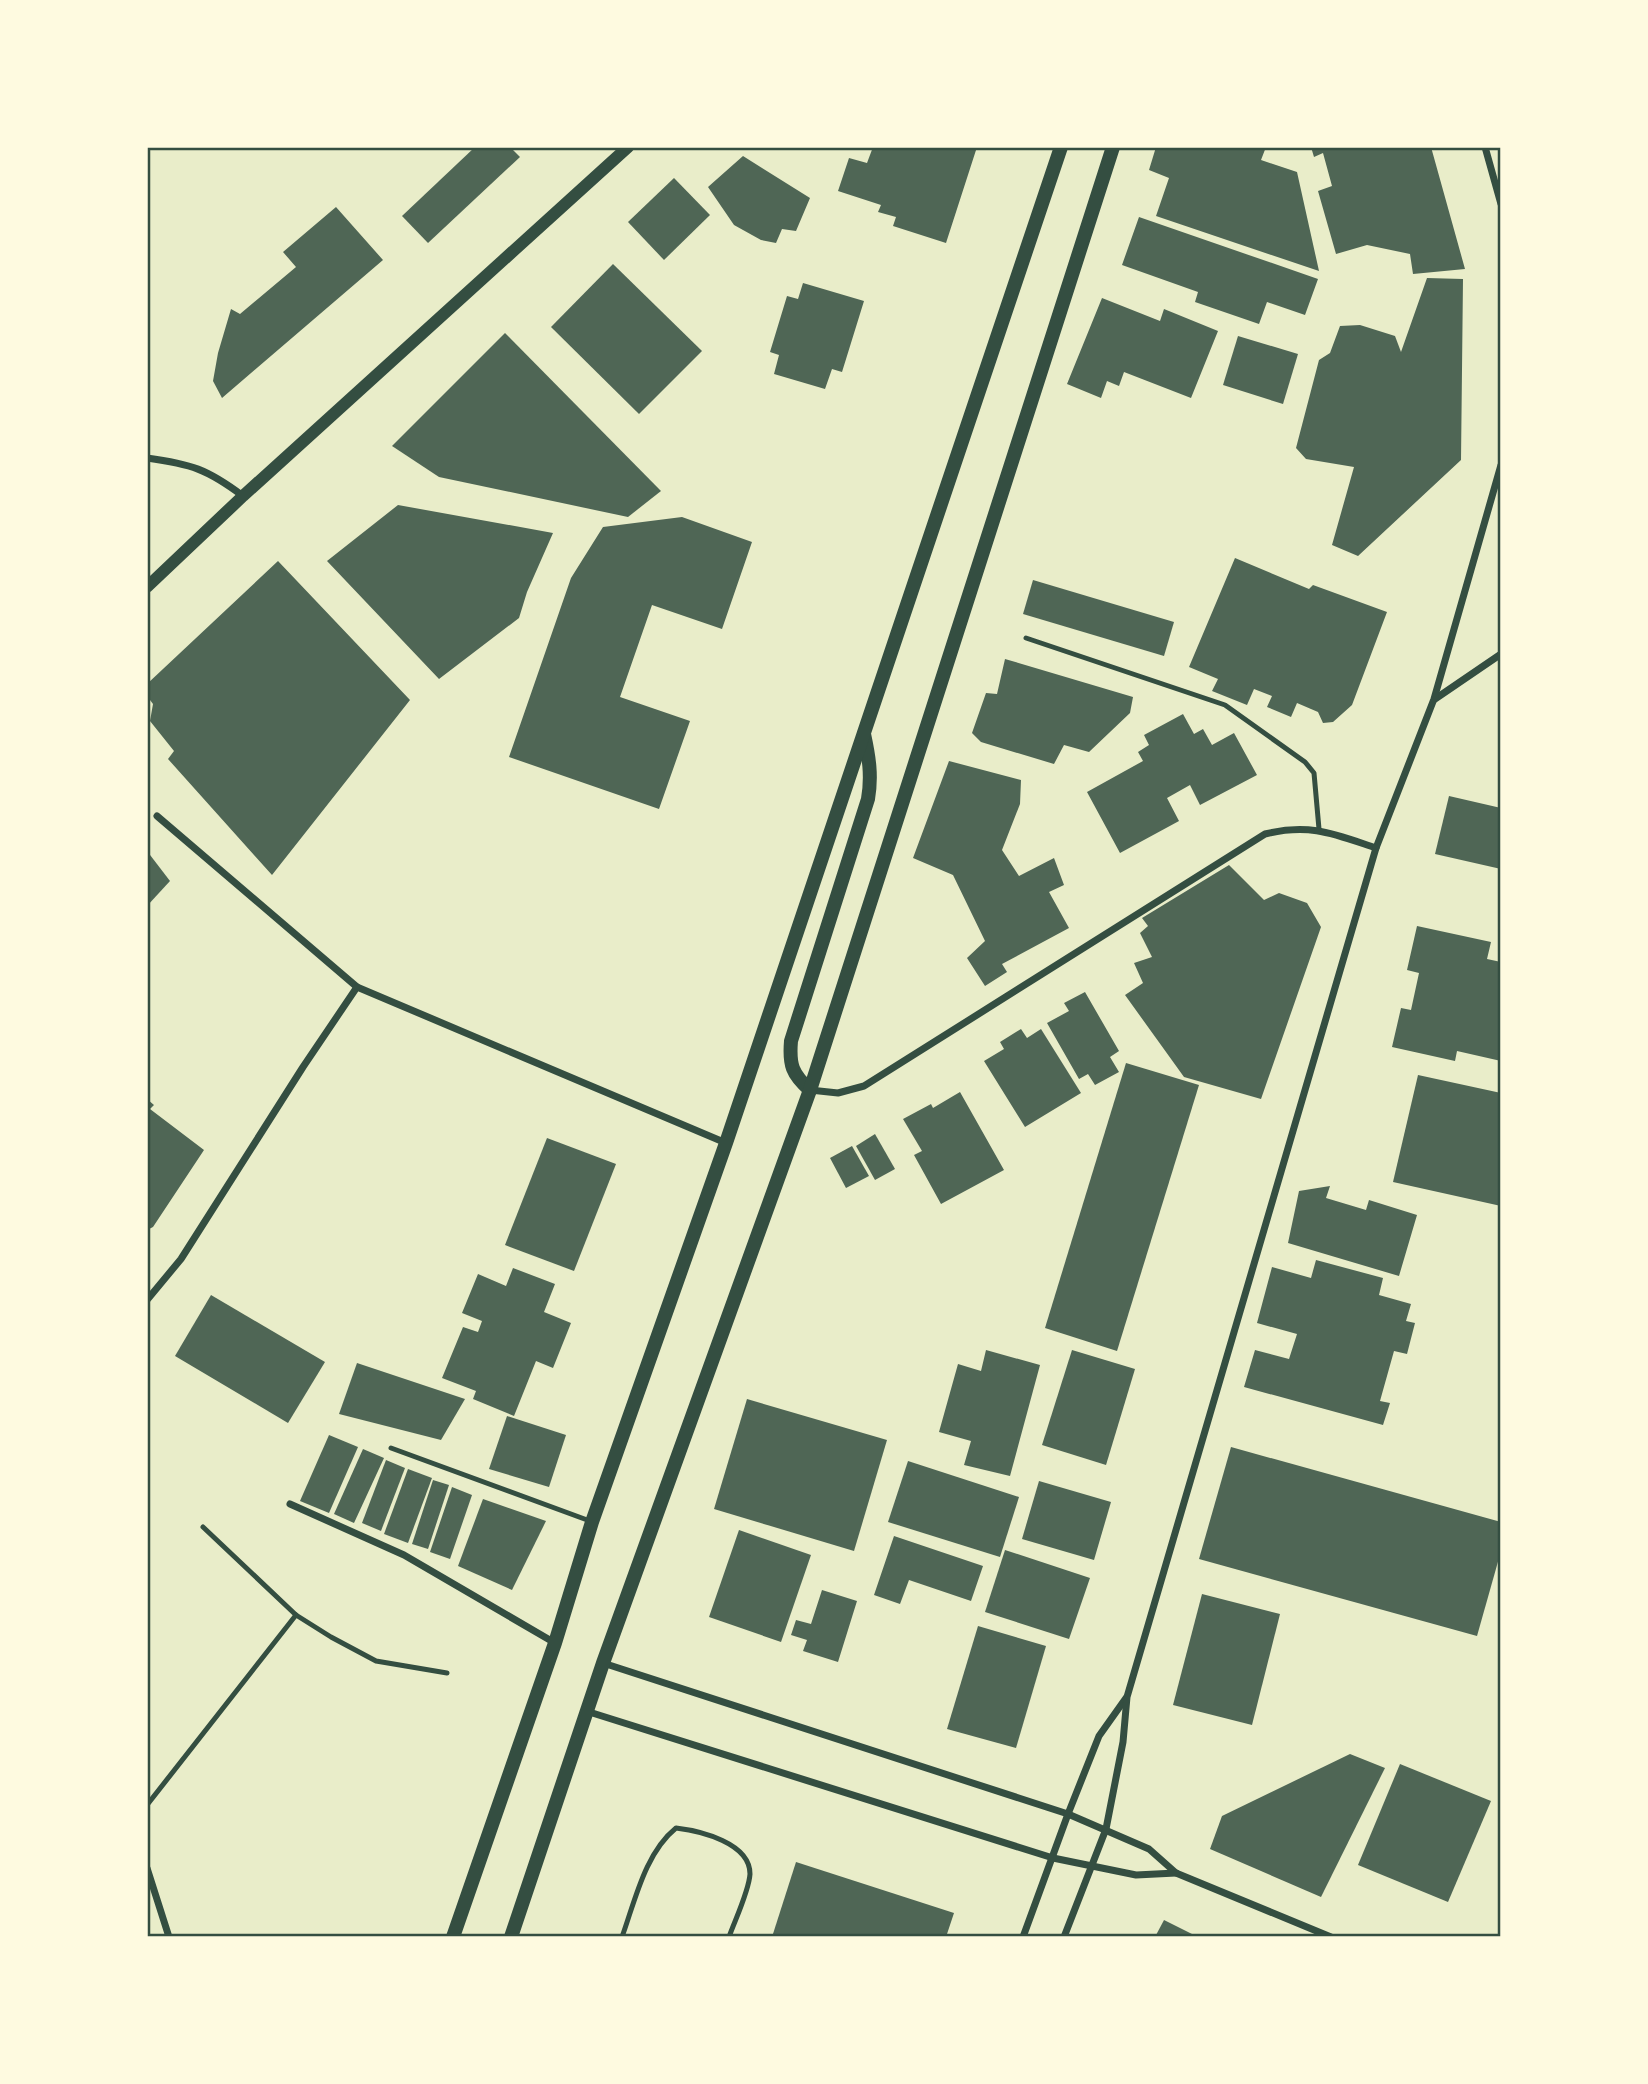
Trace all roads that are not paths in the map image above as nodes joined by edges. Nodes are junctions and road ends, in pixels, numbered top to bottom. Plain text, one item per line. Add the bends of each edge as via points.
1 (628, 147) edge
2 (1061, 147) edge
3 (1113, 147) edge
4 (1485, 147) edge
5 (1501, 204) edge
6 (147, 458) edge
7 (1501, 465) edge
8 (243, 496) junction
9 (147, 587) edge
10 (1026, 638) dead end
11 (1501, 654) edge
12 (1434, 699) junction
13 (863, 733) junction
14 (157, 816) dead end
15 (1319, 830) junction
16 (1376, 848) junction
17 (357, 987) junction
18 (810, 1090) junction
19 (726, 1143) junction
20 (147, 1300) edge
21 (391, 1448) dead end
22 (290, 1504) dead end
23 (593, 1522) junction
24 (204, 1527) dead end
25 (296, 1615) junction
26 (555, 1643) junction
27 (603, 1663) junction
28 (447, 1673) dead end
29 (1126, 1697) junction
30 (586, 1710) junction
31 (147, 1805) edge
32 (1068, 1814) junction
33 (1106, 1829) junction
34 (1053, 1858) junction
35 (1093, 1866) junction
36 (147, 1868) edge
37 (1176, 1873) junction
38 (169, 1937) edge
39 (453, 1937) edge
40 (511, 1937) edge
41 (622, 1937) edge
42 (729, 1937) edge
43 (1023, 1937) edge
44 (1064, 1937) edge
45 (1331, 1937) edge

1 - 8 street
2 - 13 main road
3 - 18 main road
4 - 5 street
6 - 8 street via 197,467
7 - 12 street
8 - 9 street
10 - 15 lane via 1225,705 1314,773
11 - 12 street
12 - 16 street
13 - 18 main road via 871,765 868,799 791,1041 790,1061 798,1079
13 - 19 main road
14 - 17 street
15 - 16 street
15 - 18 street via 1265,834 863,1086 838,1093
16 - 29 street
17 - 19 street
17 - 20 street via 181,1259
18 - 27 main road
19 - 23 main road
21 - 23 lane
22 - 26 street via 404,1555
23 - 26 main road
24 - 25 lane
25 - 28 lane via 376,1661
25 - 31 lane
26 - 39 main road
27 - 30 main road
27 - 32 street
29 - 32 street via 1099,1736
29 - 33 street via 1123,1742
30 - 34 street
30 - 40 main road
32 - 33 street
32 - 34 street
33 - 35 street
33 - 37 street via 1149,1849
34 - 35 street
34 - 43 street
35 - 37 street via 1136,1875
35 - 44 street
36 - 38 street
37 - 45 street
41 - 42 lane via 651,1859 676,1828 722,1841 738,1849 749,1864 750,1877

